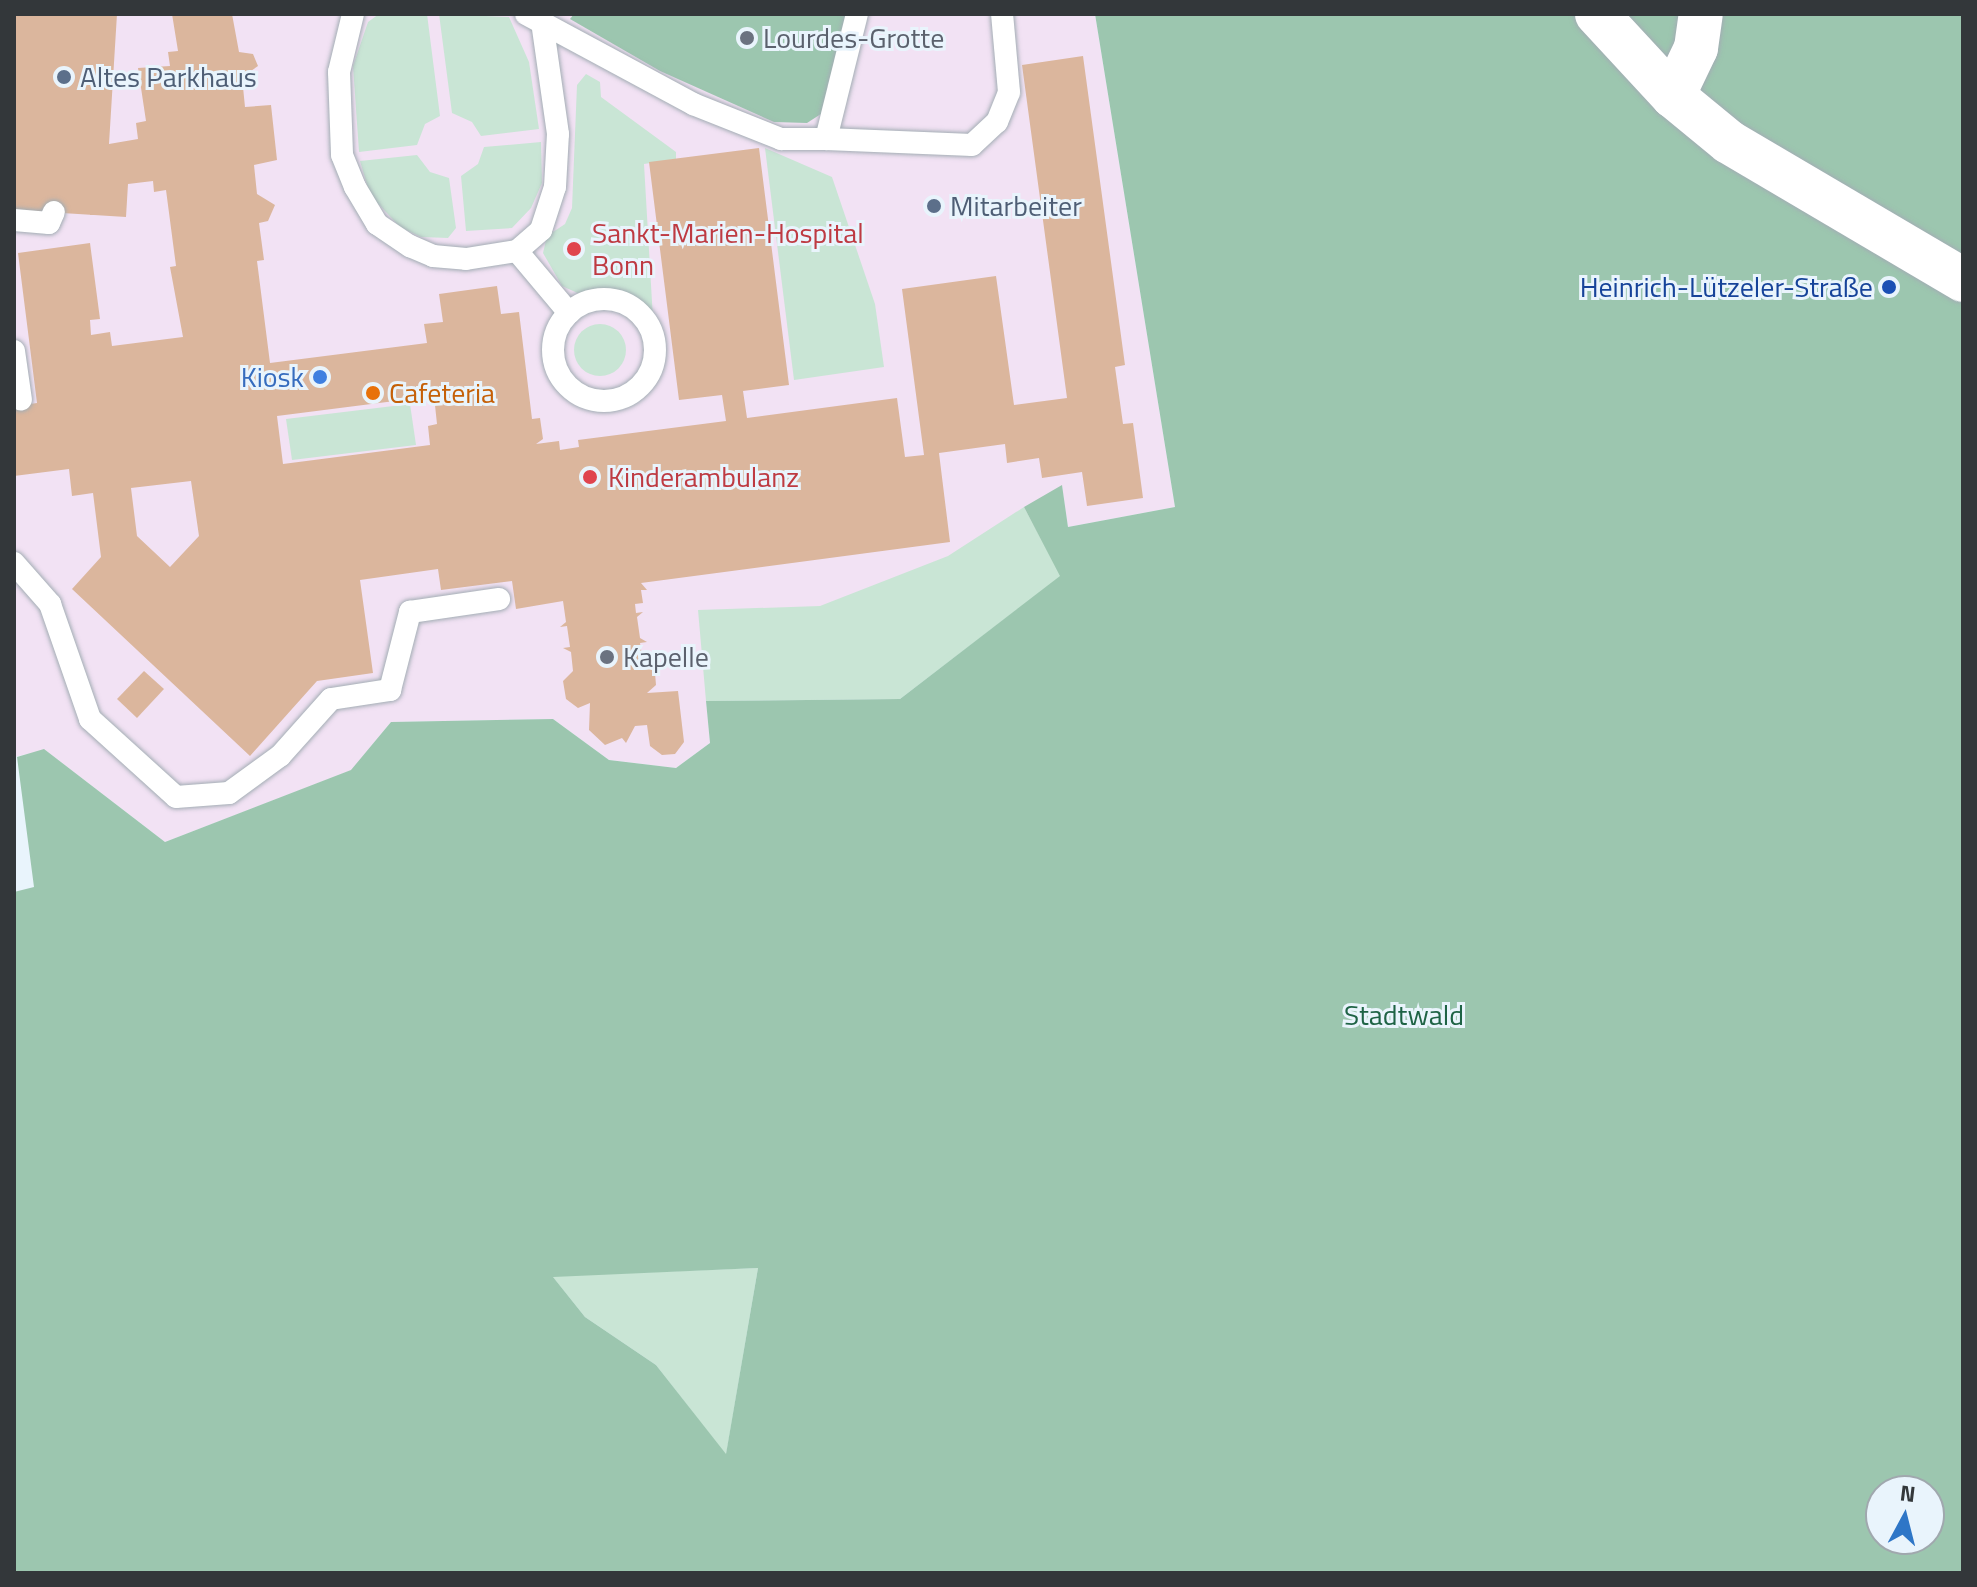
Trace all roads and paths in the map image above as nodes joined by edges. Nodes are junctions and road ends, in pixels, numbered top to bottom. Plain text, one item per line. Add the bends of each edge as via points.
1 (353, 14) edge
2 (857, 14) edge
3 (1002, 14) edge
4 (1597, 14) edge
5 (1701, 14) edge
6 (539, 17) edge
7 (1673, 96) junction
8 (826, 139) junction
9 (54, 212) dead end
10 (14, 220) edge
11 (517, 251) junction
12 (1963, 280) edge
13 (569, 313) junction
14 (14, 351) edge
15 (21, 400) dead end
16 (14, 563) edge
17 (499, 599) dead end

1 - 11 lane via 339,72 342,155 377,224 433,256
2 - 8 lane
3 - 8 lane via 1009,92 997,122 972,145
4 - 7 street
5 - 7 street via 1696,48
6 - 8 lane via 693,104 781,139
6 - 11 lane via 558,134 555,187 541,230
7 - 12 street via 1767,166
9 - 10 lane via 49,223
11 - 13 lane
13 - 13 lane via 554,344 561,377 572,390 603,401 634,391 646,379 655,348 643,317 615,300 599,299
14 - 15 lane
16 - 17 lane via 50,604 90,719 176,797 229,793 280,756 331,699 390,690 410,612

